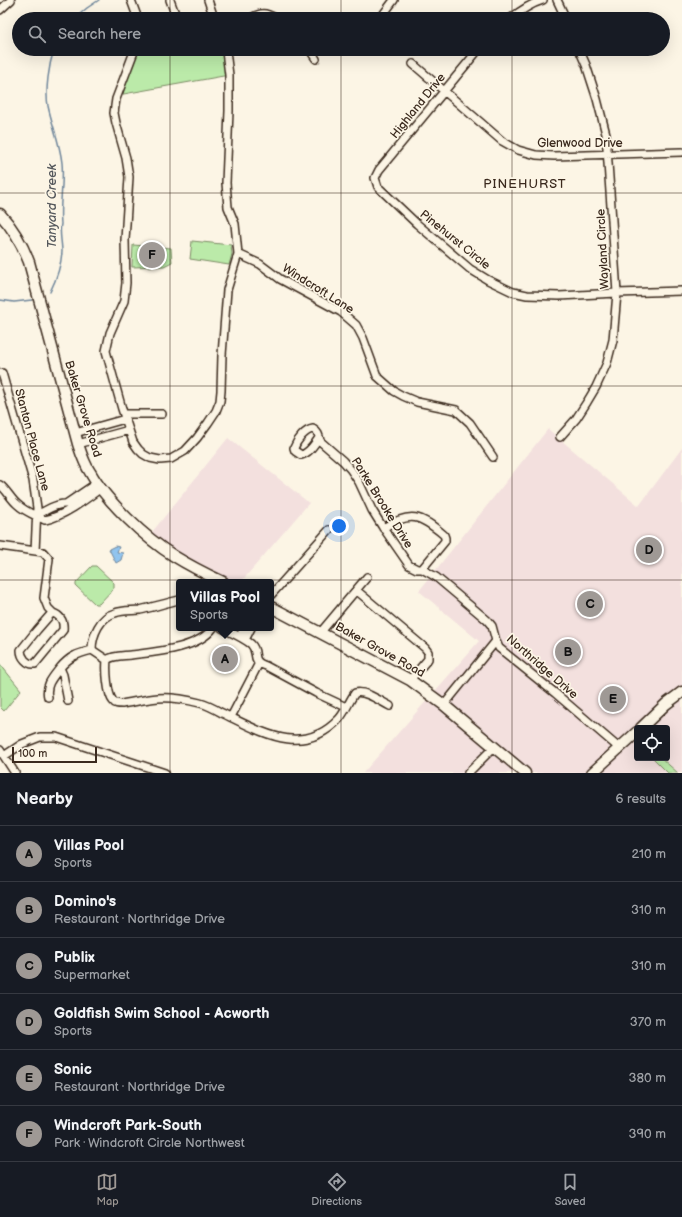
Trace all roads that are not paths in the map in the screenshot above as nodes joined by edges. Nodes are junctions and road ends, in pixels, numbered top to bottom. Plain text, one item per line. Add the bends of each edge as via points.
1 (10, 0) edge
2 (131, 0) edge
3 (170, 0) edge
4 (208, 0) edge
5 (394, 0) edge
6 (543, 0) edge
7 (557, 0) edge
8 (0, 10) edge
9 (135, 12) edge
10 (174, 12) edge
11 (212, 12) edge
12 (385, 12) edge
13 (519, 12) edge
14 (563, 12) edge
15 (132, 56) edge
16 (227, 56) edge
17 (314, 56) edge
18 (473, 56) edge
19 (582, 56) edge
20 (316, 59) dead end
21 (413, 64) dead end
22 (444, 91) junction
23 (682, 152) edge
24 (609, 155) junction
25 (375, 178) joint
26 (0, 214) edge
27 (238, 254) junction
28 (682, 291) edge
29 (617, 293) junction
30 (0, 373) edge
31 (162, 414) dead end
32 (124, 417) junction
33 (129, 430) junction
34 (75, 433) junction
35 (560, 437) dead end
36 (320, 438) dead end
37 (78, 444) junction
38 (493, 457) dead end
39 (0, 485) edge
40 (99, 486) junction
41 (37, 516) junction
42 (383, 528) junction
43 (329, 530) dead end
44 (0, 546) edge
45 (35, 551) junction
46 (422, 569) junction
47 (367, 577) dead end
48 (217, 579) edge
49 (356, 590) junction
50 (274, 592) edge
51 (176, 601) edge
52 (274, 609) edge
53 (53, 613) junction
54 (211, 631) edge
55 (228, 631) edge
56 (243, 631) edge
57 (248, 631) edge
58 (320, 633) junction
59 (242, 638) junction
60 (496, 641) junction
61 (92, 650) junction
62 (107, 660) junction
63 (259, 663) junction
64 (60, 668) junction
65 (410, 680) junction
66 (682, 692) edge
67 (48, 697) dead end
68 (68, 701) dead end
69 (444, 705) junction
70 (390, 706) dead end
71 (346, 708) junction
72 (231, 717) junction
73 (644, 725) edge
74 (634, 735) edge
75 (494, 747) junction
76 (619, 748) junction
77 (2, 753) edge
78 (15, 773) edge
79 (165, 773) edge
80 (468, 773) edge
81 (525, 773) edge
82 (592, 773) edge

1 - 8 street
2 - 9 street
3 - 10 street
4 - 11 street
5 - 12 street
6 - 13 street
7 - 14 street
15 - 32 street via 116,99 114,113 129,177 125,240 126,283 124,301 108,339 106,351
16 - 27 street via 229,110 226,183 228,207 235,224
17 - 20 street
18 - 22 street, Highland Drive
19 - 24 street, Wayland Circle via 597,99
21 - 22 street, Glenwood Drive
22 - 24 street, Glenwood Drive via 502,141 518,150 554,156
22 - 25 street, Highland Drive
23 - 24 street, Glenwood Drive
24 - 29 street, Wayland Circle
25 - 29 street, Pinehurst Circle via 378,187 470,269 513,292 527,296
26 - 34 street, Baker Grove Road via 20,240 29,262
27 - 33 street via 227,290 221,391 216,411 193,442 171,459 157,460 144,454 134,445
27 - 38 street, Windcroft Lane via 260,264 280,279 341,312 356,325 364,338 378,376 403,396 417,402 456,410 470,423
28 - 29 street, Pinehurst Circle
29 - 35 street, Wayland Circle via 607,363 588,402
30 - 41 street, Stanton Place Lane via 34,480
31 - 32 street via 130,414
32 - 33 street
32 - 34 street
33 - 37 street
34 - 37 street, Baker Grove Road
36 - 42 street, Parke Brooke Drive via 320,441 351,470
37 - 40 street, Baker Grove Road via 86,466
39 - 41 street via 16,504
40 - 41 street via 61,509
40 - 41 street via 80,503 52,518 45,520
40 - 48 street, Baker Grove Road via 112,502 159,546
41 - 45 street, Stanton Place Lane
42 - 46 street, Parke Brooke Drive via 409,565
42 - 46 street via 402,518 419,518 444,535 445,541
43 - 50 street
44 - 45 street
45 - 53 street via 43,552 49,560 44,598
46 - 60 street, Parke Brooke Drive via 436,577 487,620 492,626
47 - 49 street
49 - 58 street
49 - 65 street via 428,652 428,659
51 - 61 street via 110,614 98,628
52 - 58 street, Baker Grove Road
53 - 53 street via 62,618 63,630 35,664 28,663 21,650
54 - 62 street via 174,649 112,657
55 - 59 street
56 - 59 street
57 - 59 street
58 - 65 street, Baker Grove Road
59 - 63 street via 251,644
60 - 69 street, Northridge Drive
60 - 76 street, Northridge Drive via 499,648
61 - 62 street
61 - 64 street via 72,656
62 - 72 street via 108,686 115,703 172,699 200,703
63 - 71 street
63 - 72 street
64 - 67 street via 48,686
64 - 68 street
65 - 69 street, Baker Grove Road
66 - 73 street
69 - 75 street, Baker Grove Road
70 - 71 street via 358,692
71 - 72 street via 323,733 297,740 282,738
74 - 76 street
75 - 80 street
75 - 81 street, Baker Grove Road
76 - 82 street
77 - 78 street
77 - 79 street via 40,737 56,737

